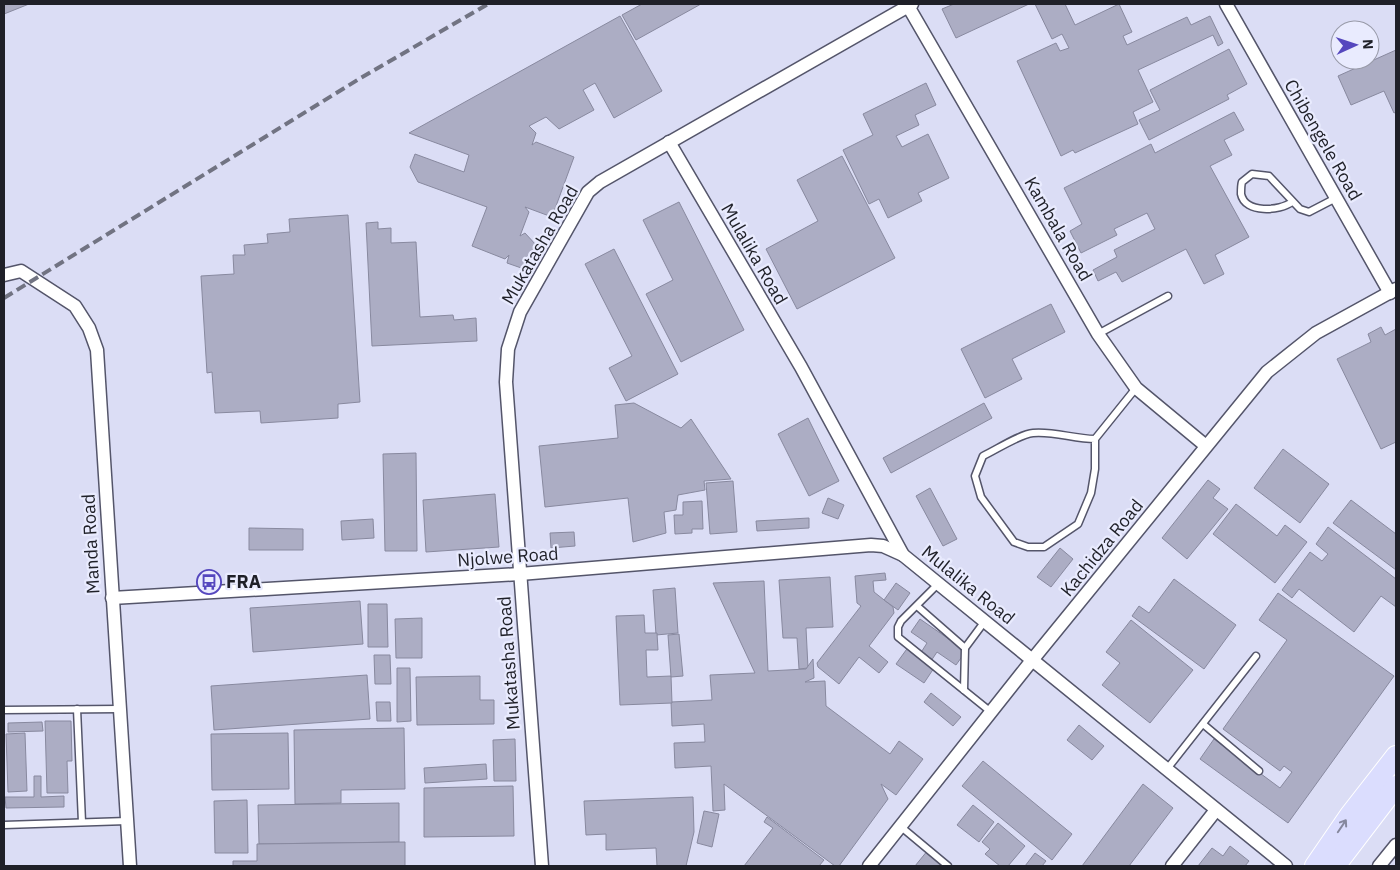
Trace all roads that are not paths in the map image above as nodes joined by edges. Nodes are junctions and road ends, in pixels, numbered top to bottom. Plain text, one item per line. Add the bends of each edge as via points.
1 (1226, 4) edge
2 (910, 5) edge
3 (669, 142) junction
4 (1336, 198) junction
5 (1292, 202) junction
6 (4, 275) edge
7 (1393, 291) edge
8 (1168, 296) dead end
9 (1098, 334) junction
10 (1136, 388) junction
11 (1095, 439) junction
12 (1206, 446) junction
13 (903, 555) junction
14 (520, 574) junction
15 (938, 584) junction
16 (112, 598) junction
17 (917, 606) junction
18 (985, 622) junction
19 (965, 648) junction
20 (1256, 656) dead end
21 (1033, 659) junction
22 (964, 690) junction
23 (77, 709) junction
24 (119, 709) junction
25 (4, 710) edge
26 (991, 712) junction
27 (1202, 724) junction
28 (1396, 756) edge
29 (1167, 769) junction
30 (1259, 771) dead end
31 (1396, 786) edge
32 (1216, 810) junction
33 (127, 821) junction
34 (82, 822) junction
35 (4, 825) edge
36 (900, 826) junction
37 (1396, 845) edge
38 (130, 866) edge
39 (542, 866) edge
40 (869, 866) edge
41 (948, 866) edge
42 (1172, 866) edge
43 (1286, 866) edge
44 (1315, 866) edge
45 (1336, 866) edge
46 (1379, 866) edge

1 - 4 street, Chibengele Road
2 - 3 street, Mukatasha Road
2 - 9 street, Kambala Road
3 - 13 street, Mulalika Road via 801,367
3 - 14 street, Mukatasha Road via 610,175 588,192 520,312 514,329 508,350 506,382
4 - 5 lane via 1310,212
4 - 7 street, Chibengele Road
5 - 5 lane via 1269,176 1252,174 1242,182 1241,195 1248,205 1266,210
6 - 16 street, Manda Road via 21,271 75,306 98,350
7 - 12 street, Kachidza Road via 1293,349 1267,372
8 - 9 lane
9 - 10 street, Kambala Road
10 - 11 lane
10 - 12 street, Kambala Road
11 - 11 lane via 1092,493 1078,524 1044,547 1028,548 1014,542 981,497 975,476 983,456 1031,433
12 - 21 street, Kachidza Road
13 - 14 street, Njolwe Road via 883,546 871,545
13 - 15 street, Mulalika Road
14 - 16 street, Njolwe Road
14 - 39 street, Mukatasha Road
15 - 17 lane
15 - 18 street, Mulalika Road
16 - 24 street, Manda Road
17 - 19 lane
17 - 22 lane via 898,627 898,636
18 - 19 lane
18 - 21 street, Mulalika Road
19 - 22 lane
20 - 27 lane
21 - 26 street, Kachidza Road
21 - 29 street, Mulalika Road
22 - 26 lane
23 - 24 lane
23 - 25 lane
23 - 34 lane
24 - 33 street, Manda Road
26 - 36 street, Kachidza Road
27 - 29 lane
27 - 30 lane
44 -> 28 main road
29 - 32 street, Mulalika Road
31 - 45 main road
32 - 42 street
32 - 43 street, Mulalika Road
33 - 34 lane
33 - 38 street, Manda Road
34 - 35 lane
36 - 40 street, Kachidza Road
36 - 41 lane
37 - 46 street

